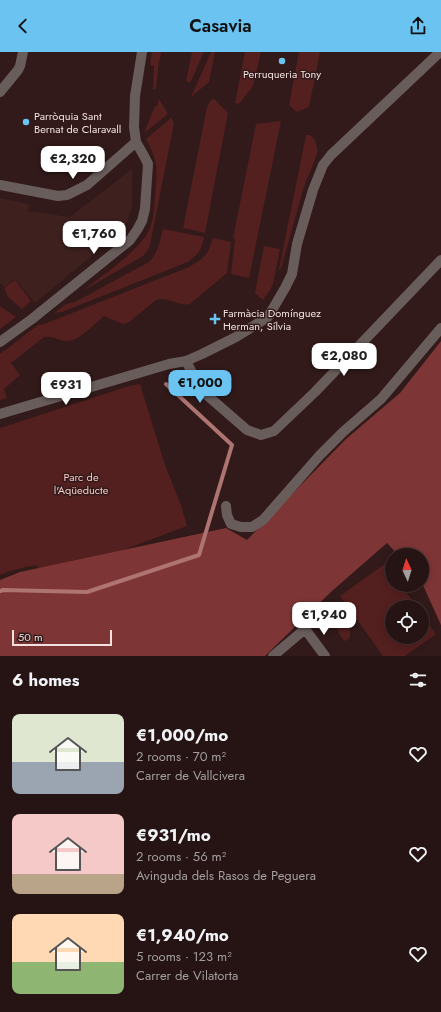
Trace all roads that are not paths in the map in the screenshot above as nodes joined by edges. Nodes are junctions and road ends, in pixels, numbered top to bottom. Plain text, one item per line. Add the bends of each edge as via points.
1 (24, 52) edge
2 (142, 52) edge
3 (435, 53) edge
4 (0, 92) edge
5 (136, 142) junction
6 (0, 185) edge
7 (441, 260) edge
8 (441, 328) edge
9 (0, 342) edge
10 (186, 360) junction
11 (0, 414) edge
12 (226, 506) dead end
13 (273, 656) edge
14 (325, 656) edge

1 - 4 street via 18,70
2 - 5 street via 135,96
3 - 10 street via 322,165 297,244 292,274 268,317 236,338
5 - 6 street via 87,185 67,195 58,196
5 - 9 street via 148,164 145,209 138,230 130,240
7 - 10 street via 315,392 274,431 261,435 247,430 201,390
8 - 12 street via 381,399 320,455 263,520 252,528 231,524
10 - 11 street
13 - 14 street via 305,629

